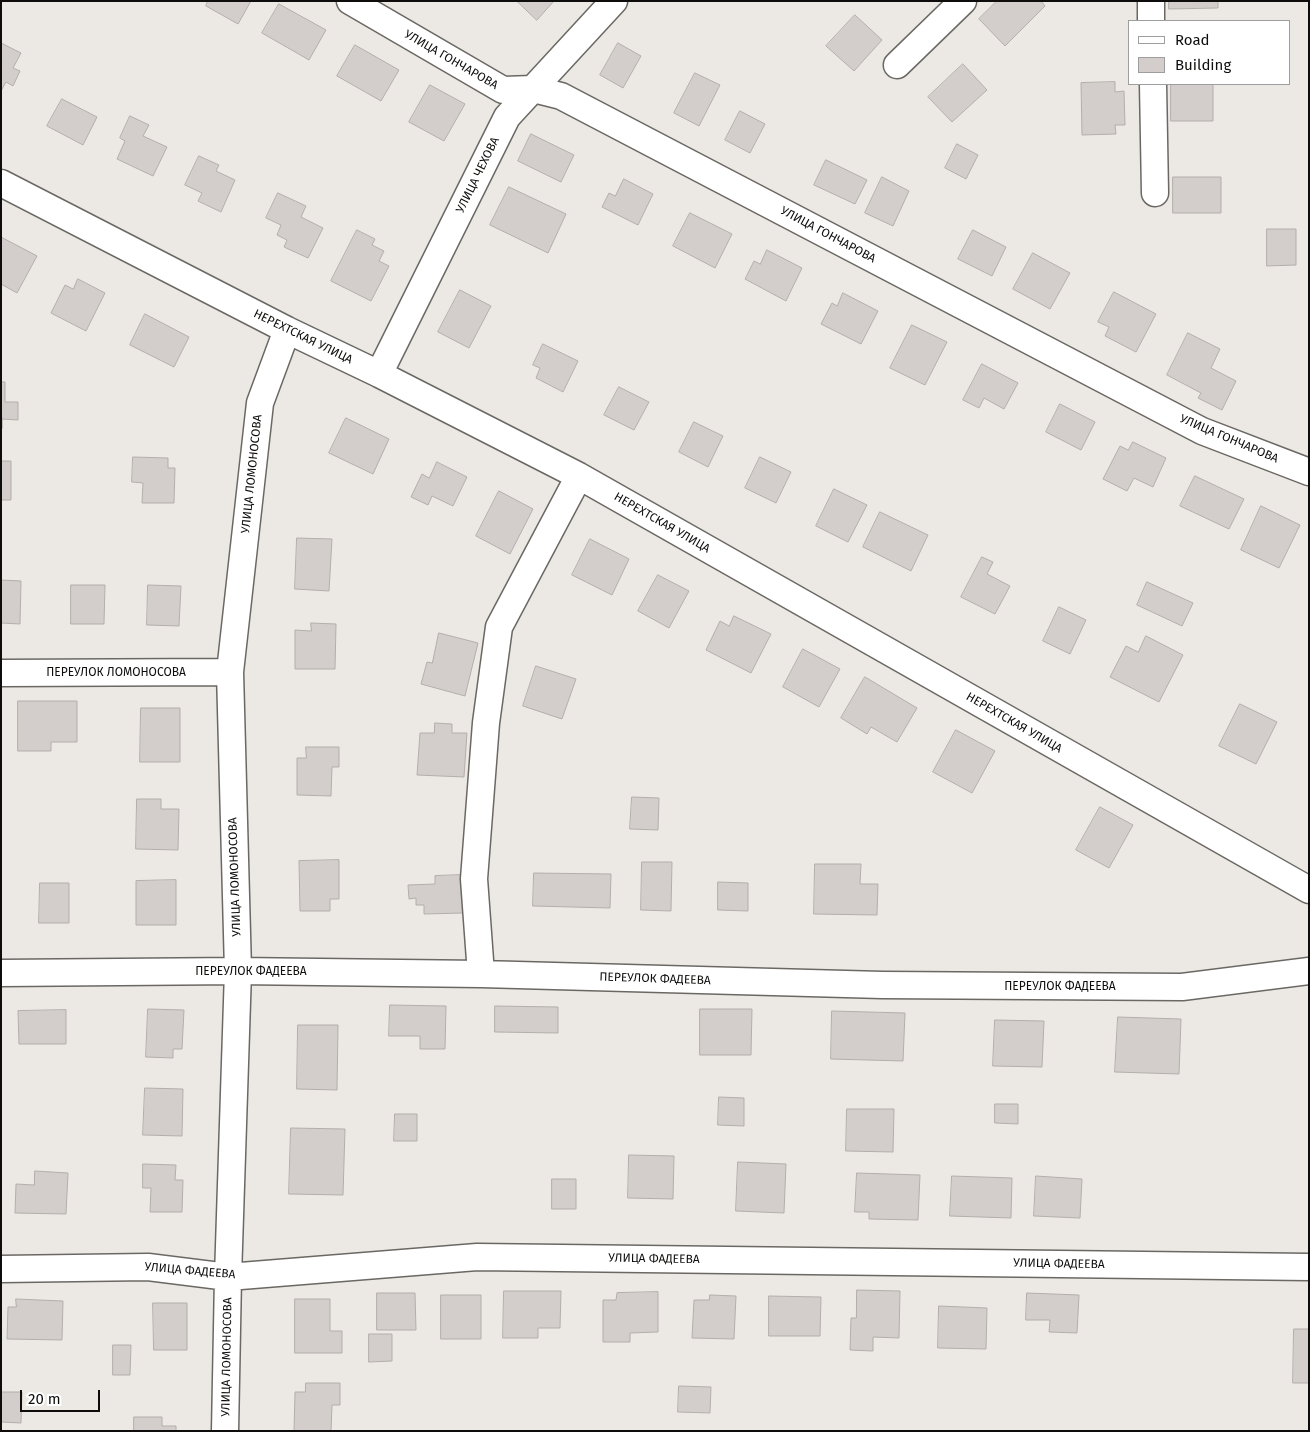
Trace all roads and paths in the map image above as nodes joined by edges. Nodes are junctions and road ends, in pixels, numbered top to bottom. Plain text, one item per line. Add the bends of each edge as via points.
1 (350, 1) edge
2 (614, 1) edge
3 (963, 1) edge
4 (1151, 1) edge
5 (1151, 20) edge
6 (897, 65) dead end
7 (1153, 85) edge
8 (534, 89) junction
9 (1, 183) edge
10 (1155, 193) dead end
11 (287, 330) junction
12 (379, 374) junction
13 (1309, 472) edge
14 (579, 476) junction
15 (230, 672) junction
16 (1, 673) edge
17 (1309, 890) edge
18 (238, 972) junction
19 (1309, 972) edge
20 (1, 973) edge
21 (481, 974) junction
22 (1309, 1267) edge
23 (1, 1269) edge
24 (228, 1277) junction
25 (225, 1431) edge

1 - 8 street, УЛИЦА ГОНЧАРОВА via 503,90
2 - 8 street, УЛИЦА ЧЕХОВА
3 - 6 street
4 - 5 street
7 - 10 street
8 - 12 street, УЛИЦА ЧЕХОВА via 507,117
8 - 13 street, УЛИЦА ГОНЧАРОВА via 561,96 1202,431
9 - 11 street, НЕРЕХТСКАЯ УЛИЦА
11 - 12 street, НЕРЕХТСКАЯ УЛИЦА
11 - 15 street, УЛИЦА ЛОМОНОСОВА via 260,403
12 - 14 street, НЕРЕХТСКАЯ УЛИЦА
14 - 17 street, НЕРЕХТСКАЯ УЛИЦА
14 - 21 street via 499,627 486,723 474,880
15 - 16 street, ПЕРЕУЛОК ЛОМОНОСОВА
15 - 18 street, УЛИЦА ЛОМОНОСОВА
18 - 20 street, ПЕРЕУЛОК ФАДЕЕВА
18 - 21 street, ПЕРЕУЛОК ФАДЕЕВА
18 - 24 street, УЛИЦА ЛОМОНОСОВА
19 - 21 street, ПЕРЕУЛОК ФАДЕЕВА via 1182,987 882,986
22 - 24 street, УЛИЦА ФАДЕЕВА via 477,1256
23 - 24 street, УЛИЦА ФАДЕЕВА via 148,1267
24 - 25 street, УЛИЦА ЛОМОНОСОВА

